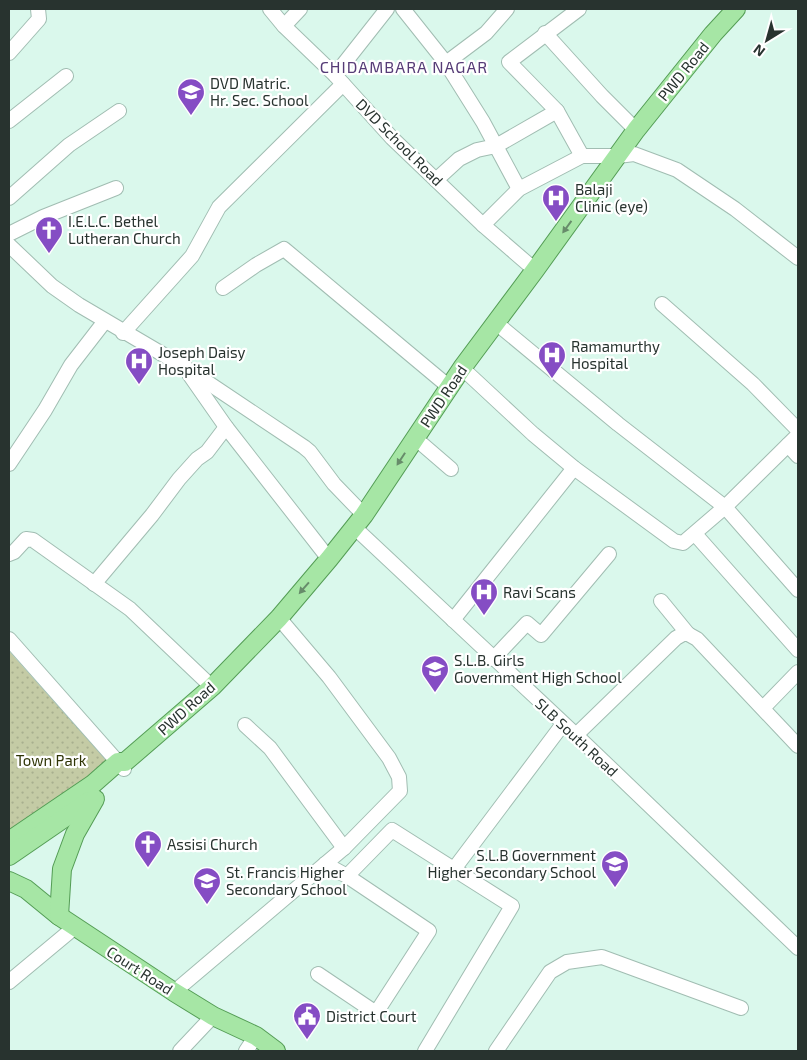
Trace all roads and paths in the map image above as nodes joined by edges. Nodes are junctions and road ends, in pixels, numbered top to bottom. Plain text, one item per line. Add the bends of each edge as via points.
1 (38, 9) edge
2 (270, 9) edge
3 (300, 9) edge
4 (388, 9) edge
5 (403, 9) edge
6 (507, 9) edge
7 (579, 9) edge
8 (736, 9) edge
9 (284, 26) junction
10 (545, 33) junction
11 (9, 53) edge
12 (446, 63) junction
13 (66, 76) dead end
14 (339, 79) junction
15 (120, 111) dead end
16 (557, 111) junction
17 (9, 121) edge
18 (636, 130) junction
19 (496, 146) junction
20 (582, 156) junction
21 (618, 156) junction
22 (436, 180) junction
23 (116, 188) dead end
24 (520, 189) junction
25 (9, 198) edge
26 (484, 224) junction
27 (9, 234) edge
28 (9, 245) edge
29 (798, 258) edge
30 (535, 270) junction
31 (223, 288) dead end
32 (662, 304) dead end
33 (105, 321) junction
34 (495, 322) junction
35 (123, 333) junction
36 (186, 368) junction
37 (462, 368) junction
38 (448, 386) junction
39 (226, 427) junction
40 (798, 430) edge
41 (415, 438) junction
42 (793, 440) edge
43 (798, 456) edge
44 (9, 464) edge
45 (574, 468) junction
46 (451, 469) dead end
47 (725, 507) junction
48 (359, 521) junction
49 (695, 534) junction
50 (9, 554) edge
51 (609, 554) dead end
52 (329, 559) junction
53 (94, 584) junction
54 (798, 590) edge
55 (661, 601) dead end
56 (279, 618) junction
57 (453, 620) junction
58 (688, 634) junction
59 (9, 638) edge
60 (798, 650) edge
61 (493, 658) junction
62 (798, 672) edge
63 (212, 686) junction
64 (762, 708) junction
65 (564, 724) junction
66 (245, 725) dead end
67 (576, 735) junction
68 (798, 746) edge
69 (123, 764) junction
70 (98, 795) junction
71 (9, 841) edge
72 (344, 848) junction
73 (9, 856) edge
74 (325, 864) junction
75 (454, 869) junction
76 (346, 876) junction
77 (9, 881) edge
78 (59, 916) junction
79 (75, 927) junction
80 (798, 948) edge
81 (318, 974) dead end
82 (9, 982) edge
83 (174, 992) junction
84 (741, 1008) dead end
85 (213, 1016) junction
86 (256, 1036) junction
87 (180, 1051) edge
88 (246, 1051) edge
89 (276, 1051) edge
90 (425, 1051) edge
91 (496, 1051) edge

1 - 11 street via 39,19
2 - 9 street, DVD School Road
3 - 9 street
4 - 14 street
5 - 12 street
6 - 12 street via 486,33
7 - 10 street
8 - 18 main road, PWD Road
9 - 14 street, DVD School Road
10 - 16 street via 509,62
10 - 18 street
12 - 19 street
13 - 17 street
14 - 22 street, DVD School Road via 392,138
14 - 35 street via 219,207 192,256
15 - 25 street via 69,145
16 - 19 street
16 - 20 street
18 - 21 main road, PWD Road
19 - 22 street via 477,150 459,159
19 - 24 street
20 - 21 street
20 - 24 street
21 - 29 street via 634,154 677,170 735,209
21 -> 30 main road, PWD Road
22 - 26 street, DVD School Road
23 - 27 street
24 - 26 street
26 - 30 street, DVD School Road
28 - 33 street, SLB South Road via 52,286
30 - 34 main road, PWD Road
31 - 38 street via 284,249
32 - 40 street via 753,384
33 - 35 street, SLB South Road
33 - 44 street via 71,365
34 - 37 main road, PWD Road
34 - 47 street
35 - 36 street, SLB South Road
36 - 39 street
36 - 48 street, SLB South Road via 310,452
37 - 38 main road, PWD Road
37 - 45 street
38 - 41 main road, PWD Road
39 - 52 street
39 - 53 street via 179,479
41 - 46 street
41 -> 48 main road, PWD Road
42 - 43 street
42 - 47 street
45 - 49 street via 674,541 682,543
45 - 57 street
47 - 49 street
47 - 54 street
48 - 52 main road, PWD Road
48 - 57 street, SLB South Road
49 - 60 street
50 - 53 street via 29,539
51 - 61 street via 541,635 528,622
52 -> 56 main road, PWD Road
53 - 63 street via 130,609
55 - 58 street
56 - 63 main road, PWD Road
56 - 72 street via 329,677 389,758 399,777 400,791
57 - 61 street, SLB South Road
58 - 64 street via 697,639
58 - 67 street via 676,638
59 - 69 street
61 - 65 street, SLB South Road
62 - 64 street
63 - 69 main road, PWD Road
64 - 68 street
65 - 67 street, SLB South Road
65 - 75 street
66 - 72 street via 270,748
67 - 80 street, SLB South Road
69 - 70 main road, PWD Road
69 - 71 main road, PWD Road
70 - 73 main road, PWD Road
70 - 78 main road via 75,834 62,869
72 - 74 street
74 - 76 street
74 - 83 street
75 - 76 street via 392,830
75 - 90 street via 512,906
76 - 81 street via 429,931 376,1013
77 - 78 main road, Court Road
78 - 79 main road, Court Road
79 - 82 street
79 - 83 main road, Court Road
83 - 85 main road, Court Road
84 - 91 street via 602,956 567,962 550,972
85 - 86 main road, Court Road
85 - 87 street
86 - 88 street
86 - 89 main road, Court Road

